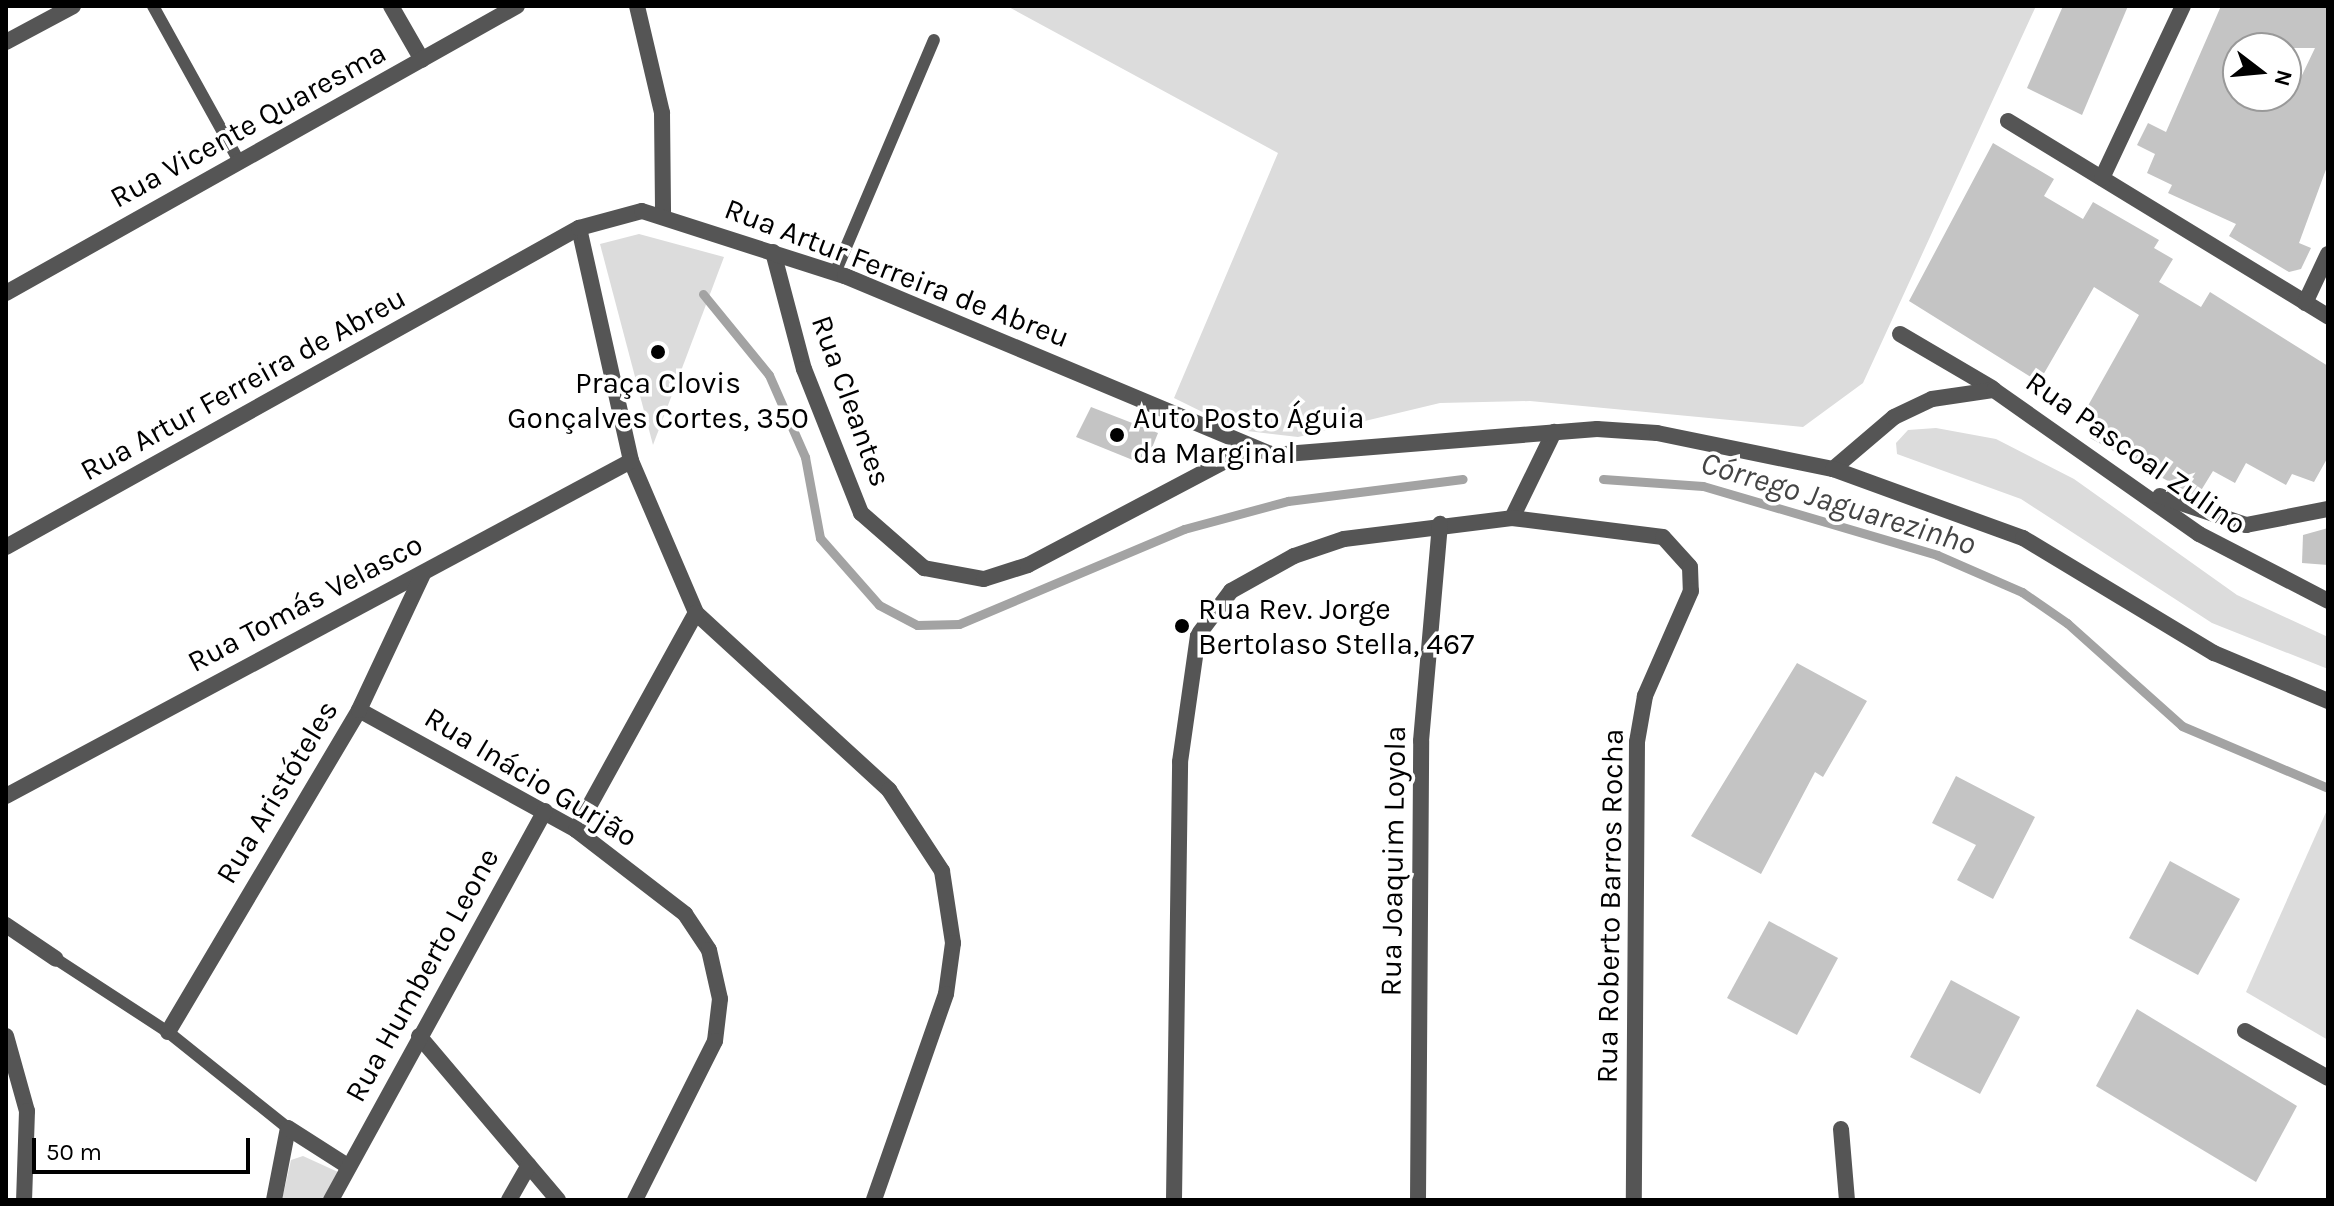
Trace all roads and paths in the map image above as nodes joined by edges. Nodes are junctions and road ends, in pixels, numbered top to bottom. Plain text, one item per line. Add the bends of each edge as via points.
1 (73, 6) edge
2 (153, 6) edge
3 (391, 6) edge
4 (517, 6) edge
5 (637, 6) edge
6 (2183, 6) edge
7 (934, 40) dead end
8 (6, 42) edge
9 (422, 60) junction
10 (2008, 121) dead end
11 (239, 161) junction
12 (2102, 178) junction
13 (663, 213) junction
14 (579, 228) junction
15 (773, 252) junction
16 (2328, 254) edge
17 (835, 273) junction
18 (6, 293) edge
19 (2305, 303) junction
20 (2328, 316) edge
21 (1900, 334) dead end
22 (1994, 390) junction
23 (1554, 432) junction
24 (1250, 448) junction
25 (631, 461) junction
26 (1833, 469) junction
27 (2148, 493) junction
28 (2328, 509) edge
29 (1512, 518) junction
30 (1440, 524) junction
31 (6, 547) edge
32 (423, 574) junction
33 (2328, 601) edge
34 (696, 613) junction
35 (2328, 701) edge
36 (359, 710) junction
37 (6, 796) edge
38 (545, 811) junction
39 (576, 830) junction
40 (6, 925) edge
41 (56, 959) joint
42 (2245, 1031) dead end
43 (168, 1032) junction
44 (6, 1036) edge
45 (419, 1036) junction
46 (2328, 1078) edge
47 (288, 1128) junction
48 (1841, 1129) dead end
49 (529, 1165) junction
50 (349, 1167) junction
51 (24, 1200) edge
52 (274, 1200) edge
53 (331, 1200) edge
54 (509, 1200) edge
55 (558, 1200) edge
56 (635, 1200) edge
57 (874, 1200) edge
58 (1174, 1200) edge
59 (1418, 1200) edge
60 (1634, 1200) edge
61 (1847, 1200) edge

1 - 8 street
2 - 11 lane
3 - 9 street
4 - 9 street, Rua Vicente Quaresma
5 - 13 street via 662,113
6 - 12 street
7 - 17 lane
9 - 11 street, Rua Vicente Quaresma
10 - 12 street
11 - 18 street, Rua Vicente Quaresma
12 - 19 street
13 - 14 street, Rua Artur Ferreira de Abreu via 626,212
13 - 15 street, Rua Artur Ferreira de Abreu
14 - 25 street
14 - 31 street, Rua Artur Ferreira de Abreu
15 - 17 street, Rua Artur Ferreira de Abreu
15 - 24 street, Rua Cleantes via 804,369 861,513 924,568 984,579 1028,565
16 - 19 street
17 - 24 street, Rua Artur Ferreira de Abreu
19 - 20 street
21 - 22 street
22 - 26 street, Rua Pascoal Zulino via 1932,399 1894,417
22 - 27 street, Rua Pascoal Zulino
23 - 24 street, Rua Artur Ferreira de Abreu via 1299,456
23 - 26 street, Rua Artur Ferreira de Abreu via 1657,433
23 - 29 street via 1538,455
25 - 32 street, Rua Tomás Velasco
25 - 34 street
26 - 35 street, Rua Artur Ferreira de Abreu via 2023,538 2214,653
27 - 28 street via 2246,525
27 - 33 street, Rua Pascoal Zulino via 2210,541
29 - 30 street
29 - 60 street, Rua Roberto Barros Rocha via 1663,537 1690,567 1691,591 1645,696 1637,742
30 - 58 street via 1344,539 1261,570 1231,591 1198,635 1180,762
30 - 59 street, Rua Joaquim Loyola via 1421,741
32 - 36 street, Rua Aristóteles
32 - 37 street, Rua Tomás Velasco
34 - 39 street
34 - 57 street via 889,790 942,871 953,943 946,994
36 - 38 street, Rua Inácio Gurjão
36 - 43 street, Rua Aristóteles
38 - 39 street, Rua Inácio Gurjão
38 - 45 street, Rua Humberto Leone
39 - 56 street, Rua Inácio Gurjão via 685,914 709,950 719,988 715,1041
40 - 41 street
41 - 43 lane
42 - 46 street
43 - 47 lane
44 - 51 street via 27,1111
45 - 49 street
45 - 50 street, Rua Humberto Leone
47 - 50 street
47 - 52 street
48 - 61 street
49 - 54 street
49 - 55 street
50 - 53 street, Rua Humberto Leone

